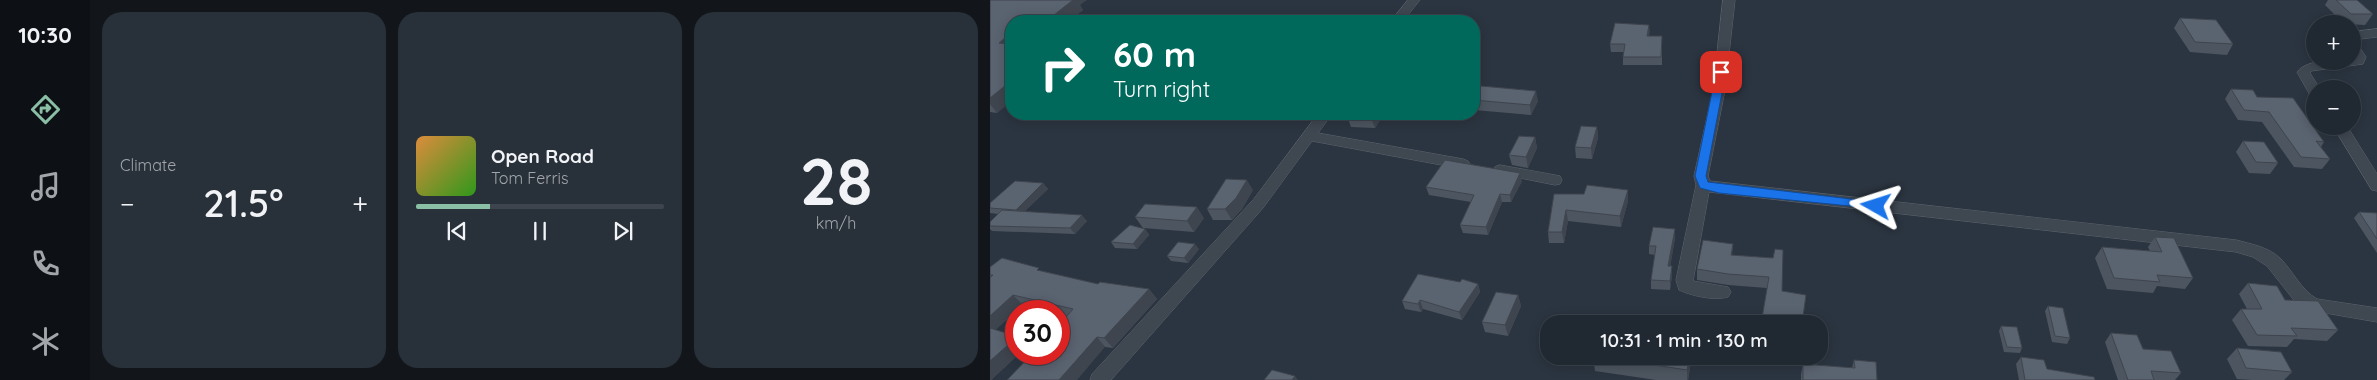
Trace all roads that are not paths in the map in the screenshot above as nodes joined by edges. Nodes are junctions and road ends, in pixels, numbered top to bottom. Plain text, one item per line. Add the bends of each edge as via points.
1 (1414, 0) edge
2 (1728, 0) edge
3 (1402, 15) edge
4 (2377, 34) edge
5 (2361, 35) edge
6 (2306, 69) edge
7 (2308, 80) edge
8 (1320, 120) edge
9 (2346, 135) edge
10 (1308, 136) junction
11 (1555, 180) dead end
12 (1704, 185) junction
13 (2377, 186) edge
14 (1722, 292) dead end
15 (2377, 315) edge
16 (1099, 380) edge

1 - 3 street
2 - 12 street via 1719,90 1701,176
4 - 5 street
6 - 7 street via 2303,72
8 - 10 street
9 - 13 street
10 - 11 street
10 - 16 street via 1258,204
12 - 14 street via 1684,280 1685,285 1691,288
12 - 15 street via 2236,246 2259,253 2273,262 2303,299 2314,305

